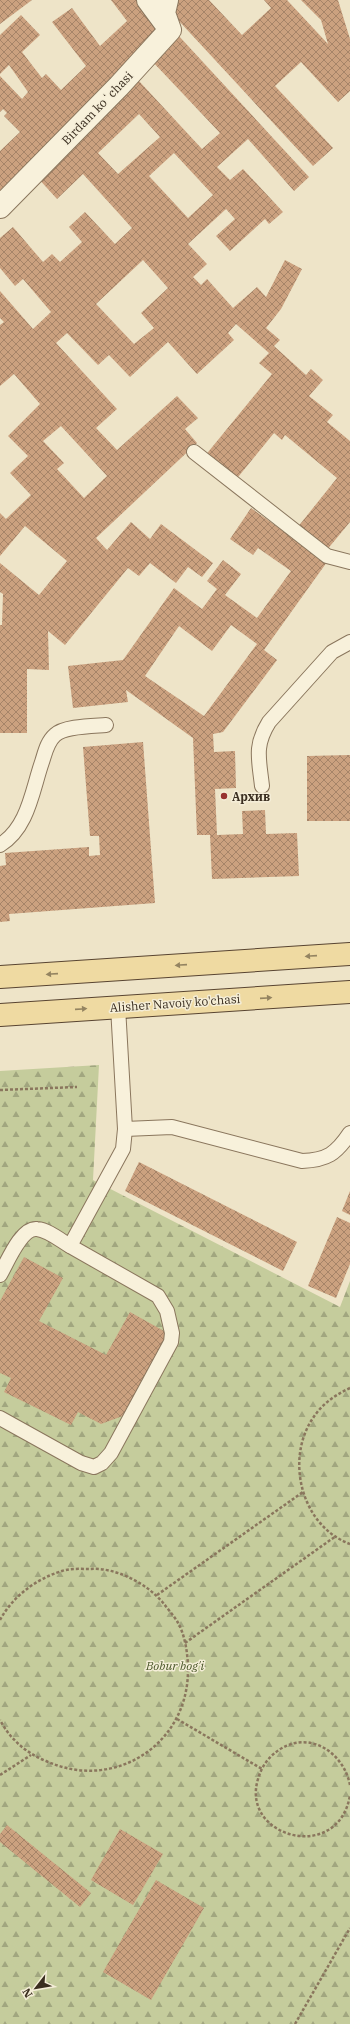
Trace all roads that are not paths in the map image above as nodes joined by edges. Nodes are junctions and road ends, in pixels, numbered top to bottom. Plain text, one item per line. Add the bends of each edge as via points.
1 (148, 0) edge
2 (167, 0) edge
3 (170, 30) junction
4 (0, 207) edge
5 (194, 452) dead end
6 (350, 562) edge
7 (350, 642) edge
8 (106, 725) dead end
9 (262, 786) dead end
10 (0, 845) edge
11 (350, 954) edge
12 (0, 978) edge
13 (350, 992) edge
14 (118, 1007) junction
15 (0, 1015) edge
16 (125, 1129) junction
17 (350, 1133) edge
18 (70, 1246) junction
19 (0, 1276) edge
20 (0, 1418) edge

1 - 3 street
2 - 3 street via 164,13
3 - 4 street, Birdam koʻchasi via 119,86
5 - 6 lane via 327,556
7 - 9 lane via 332,652 261,734 258,748
8 - 10 lane via 65,730 55,734 46,747 20,826 11,838
11 -> 12 main road
14 -> 13 main road, Alisher Navoiy ko'chasi
15 -> 14 main road, Alisher Navoiy ko'chasi
14 - 16 lane
16 - 17 lane via 172,1127 302,1161 317,1160 334,1154
16 - 18 lane via 123,1149
18 - 19 lane via 35,1228 21,1237
18 - 20 lane via 150,1289 158,1296 167,1311 172,1342 111,1454 94,1467 81,1463

